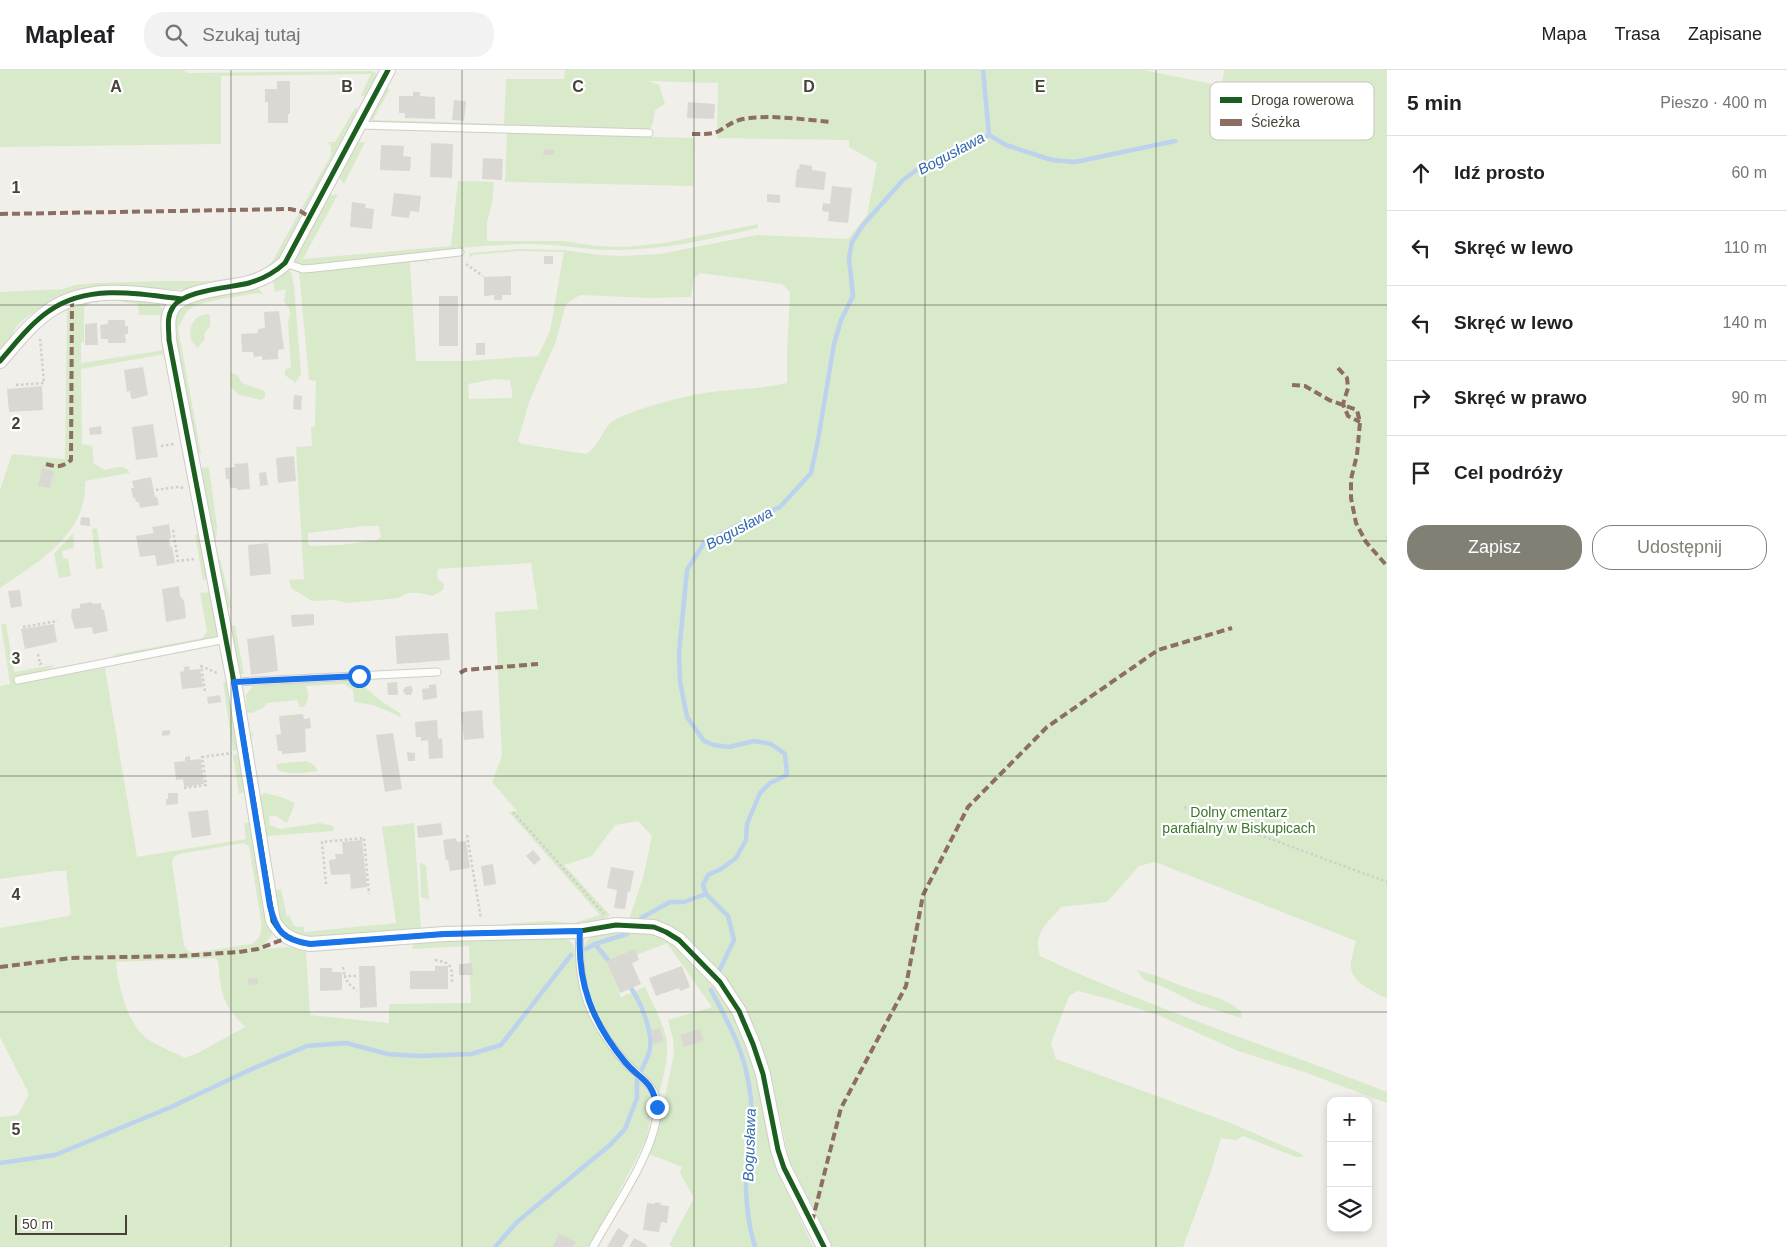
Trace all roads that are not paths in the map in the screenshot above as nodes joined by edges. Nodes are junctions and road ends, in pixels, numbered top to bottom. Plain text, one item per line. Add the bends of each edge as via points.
1 (388, 70) edge
2 (358, 125) junction
3 (649, 133) dead end
4 (460, 252) dead end
5 (285, 263) junction
6 (181, 299) junction
7 (0, 361) edge
8 (226, 640) junction
9 (437, 672) dead end
10 (228, 679) junction
11 (18, 680) dead end
12 (580, 931) junction
13 (593, 1247) edge
14 (824, 1247) edge

1 - 2 street
2 - 3 lane
2 - 5 street
4 - 5 lane via 303,269
5 - 6 street via 265,278
6 - 7 street via 104,293 62,303 34,323
6 - 8 street via 173,306 168,318 169,340
8 - 10 street
8 - 11 lane
9 - 10 lane
10 - 12 street via 273,921 287,938 321,944 444,934
12 - 13 lane via 581,976 596,1022 627,1064 648,1082 655,1094 657,1107 656,1121 641,1163
12 - 14 street via 616,925 666,932 679,940 720,982 739,1011 753,1044 784,1168

